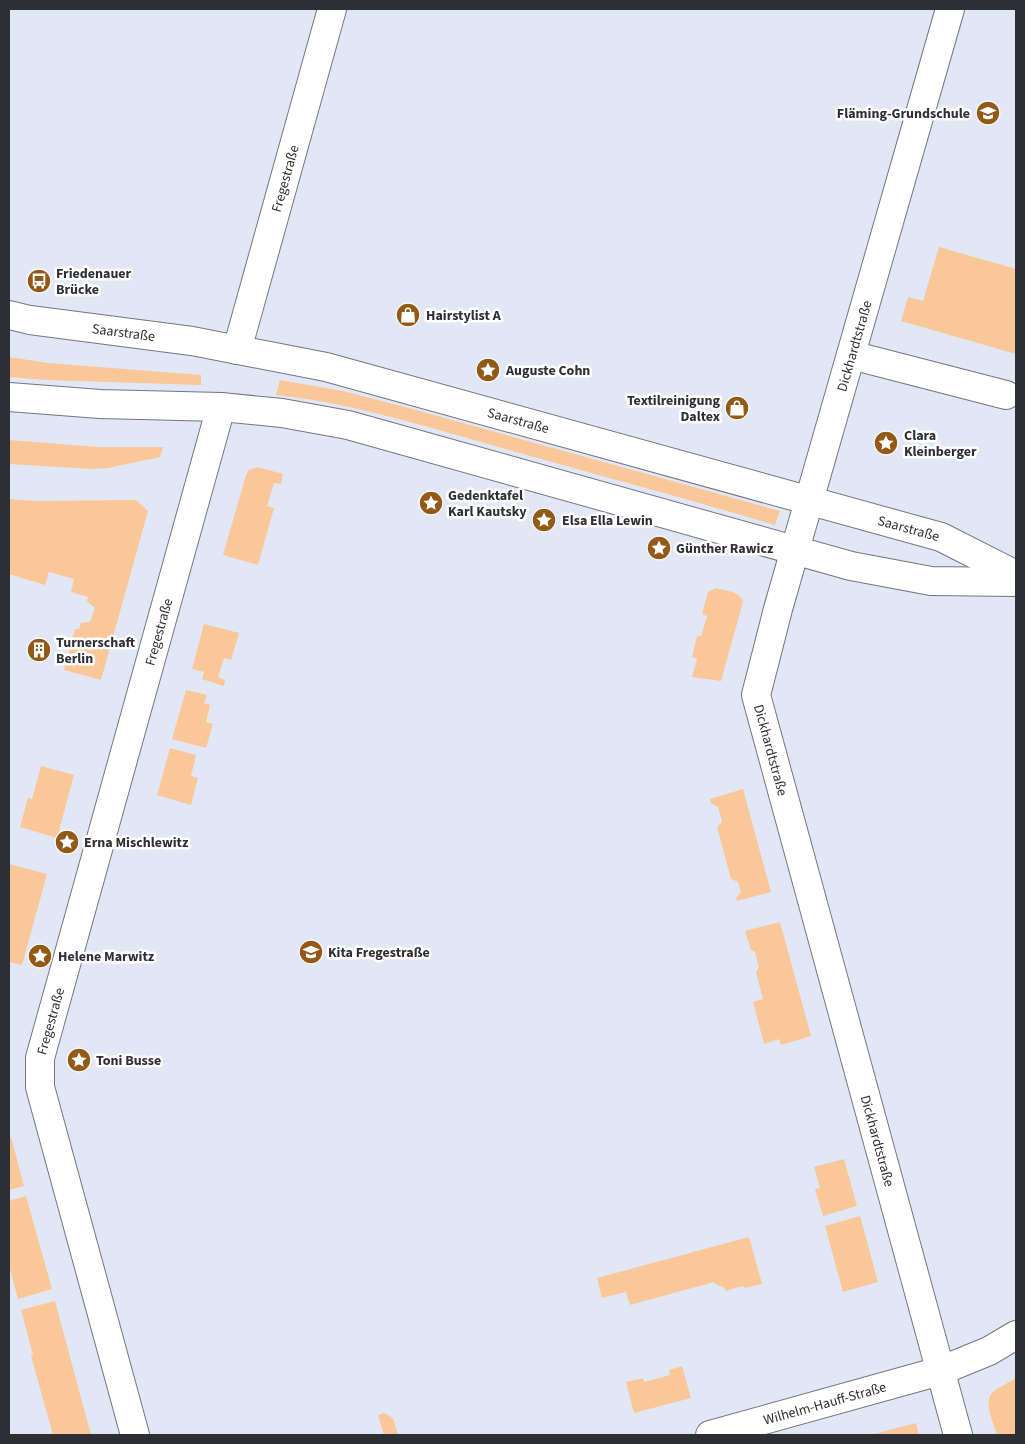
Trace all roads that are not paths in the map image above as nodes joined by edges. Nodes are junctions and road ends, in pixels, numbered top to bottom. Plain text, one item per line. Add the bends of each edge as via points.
1 (332, 9) edge
2 (950, 9) edge
3 (9, 315) edge
4 (238, 350) junction
5 (851, 355) junction
6 (1006, 395) dead end
7 (9, 397) edge
8 (221, 407) junction
9 (810, 500) junction
10 (795, 551) junction
11 (1016, 575) edge
12 (1016, 582) edge
13 (1016, 1335) edge
14 (940, 1371) junction
15 (135, 1435) edge
16 (710, 1435) edge
17 (958, 1435) edge

1 - 4 street, Fregestraße
2 - 5 street, Dickhardtstraße
3 - 4 street, Saarstraße
4 - 9 street, Saarstraße via 326,367
5 - 6 street
5 - 9 street, Dickhardtstraße
7 - 8 street via 100,404
8 - 10 street via 282,413 348,425
8 - 15 street, Fregestraße via 40,1058 40,1087
9 - 10 street, Dickhardtstraße
9 - 11 street, Saarstraße via 941,537
10 - 12 street via 851,566 931,581
10 - 14 street, Dickhardtstraße via 756,695
13 - 14 street, Wilhelm-Hauff-Straße
14 - 16 street, Wilhelm-Hauff-Straße
14 - 17 street, Dickhardtstraße

